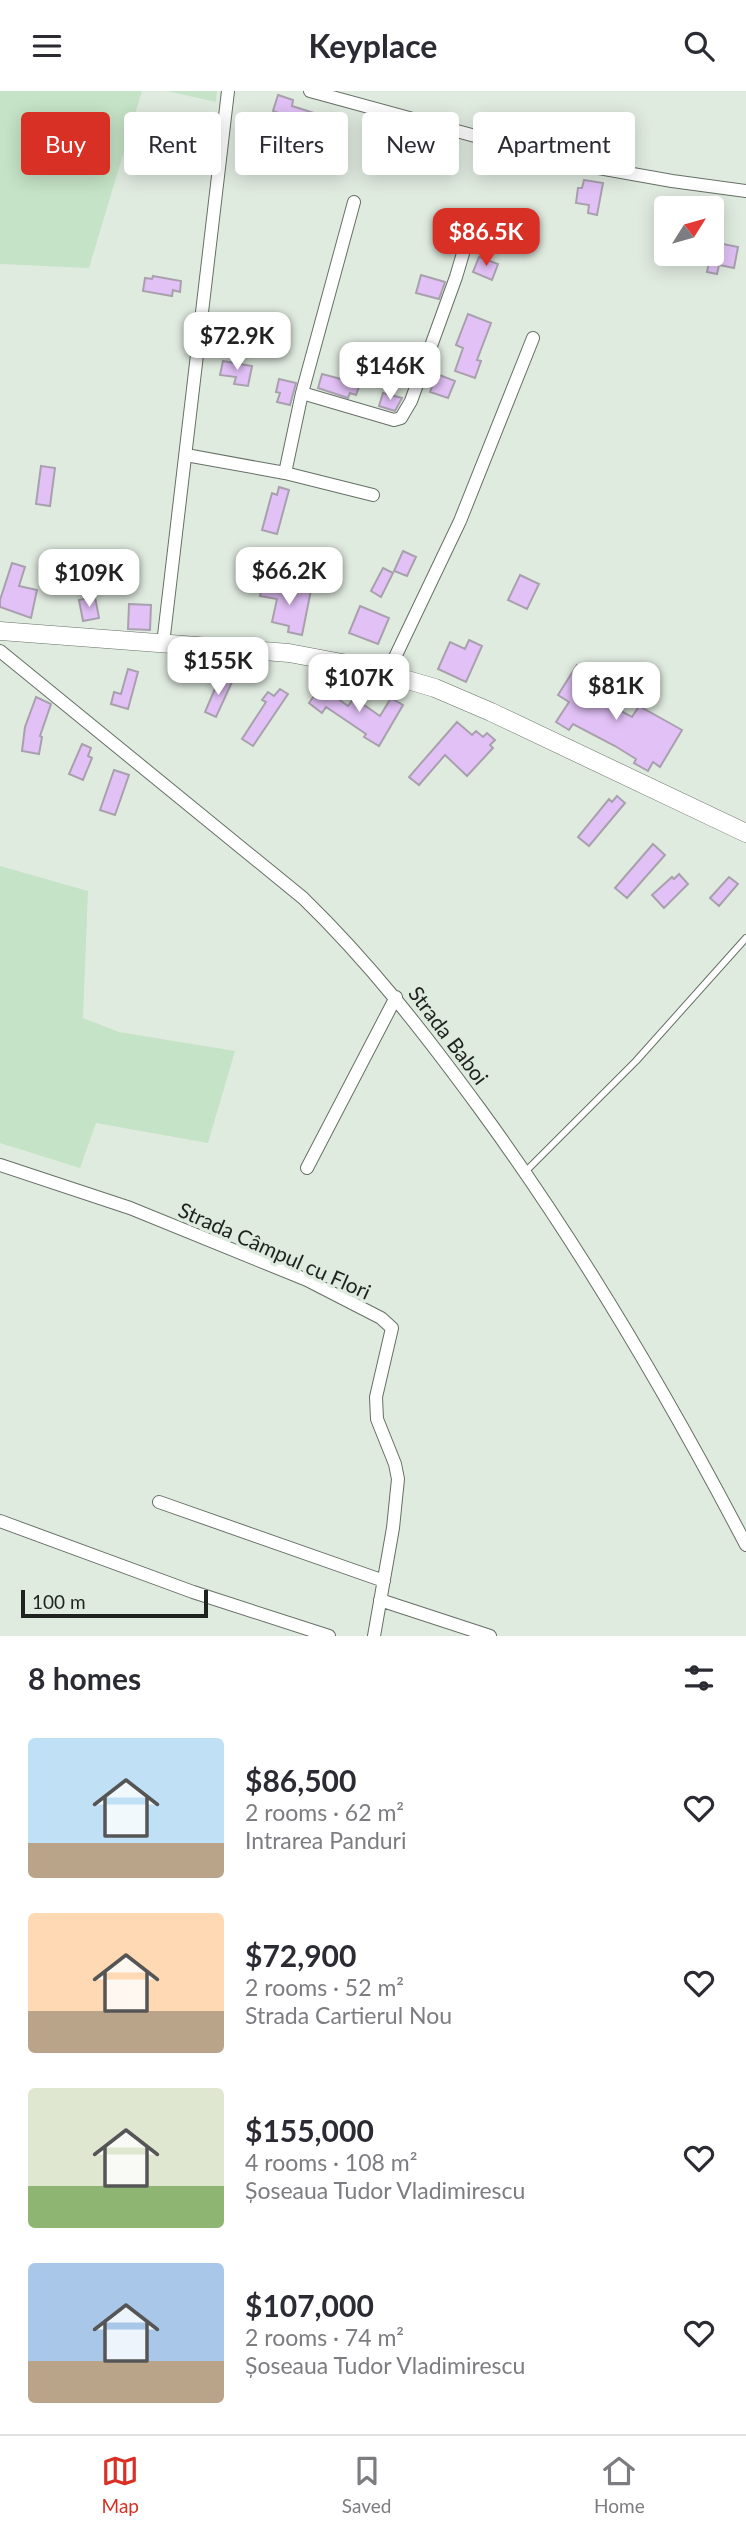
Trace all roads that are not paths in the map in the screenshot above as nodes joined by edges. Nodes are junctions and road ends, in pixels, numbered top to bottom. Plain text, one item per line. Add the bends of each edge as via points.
1 (228, 91) edge
2 (310, 91) edge
3 (746, 191) edge
4 (354, 202) dead end
5 (469, 233) dead end
6 (533, 338) dead end
7 (302, 393) junction
8 (186, 455) junction
9 (285, 473) junction
10 (373, 495) dead end
11 (0, 632) edge
12 (163, 644) junction
13 (0, 651) edge
14 (387, 674) junction
15 (746, 833) edge
16 (746, 937) edge
17 (396, 997) junction
18 (0, 1165) edge
19 (307, 1168) dead end
20 (525, 1172) junction
21 (159, 1502) dead end
22 (0, 1521) edge
23 (746, 1545) edge
24 (384, 1581) junction
25 (380, 1600) junction
26 (329, 1636) edge
27 (374, 1636) edge
28 (491, 1636) edge

1 - 8 street
2 - 3 street via 582,165
4 - 7 street
5 - 7 street via 411,401 401,418 394,420
6 - 14 street via 460,521
7 - 9 street
8 - 9 street
8 - 12 street
9 - 10 street
11 - 12 main road
12 - 14 main road via 289,653
13 - 17 street, Strada Baboi via 303,898
14 - 15 main road via 491,712
16 - 20 lane via 636,1061
17 - 19 street
17 - 20 street, Strada Baboi
18 - 24 street, Strada Câmpul cu Flori via 130,1208 307,1280 392,1328 376,1397 377,1419 398,1479
20 - 23 street, Strada Baboi via 577,1247
21 - 24 street
22 - 26 street
24 - 25 street, Strada Câmpul cu Flori
25 - 27 street, Strada Câmpul cu Flori
25 - 28 street

